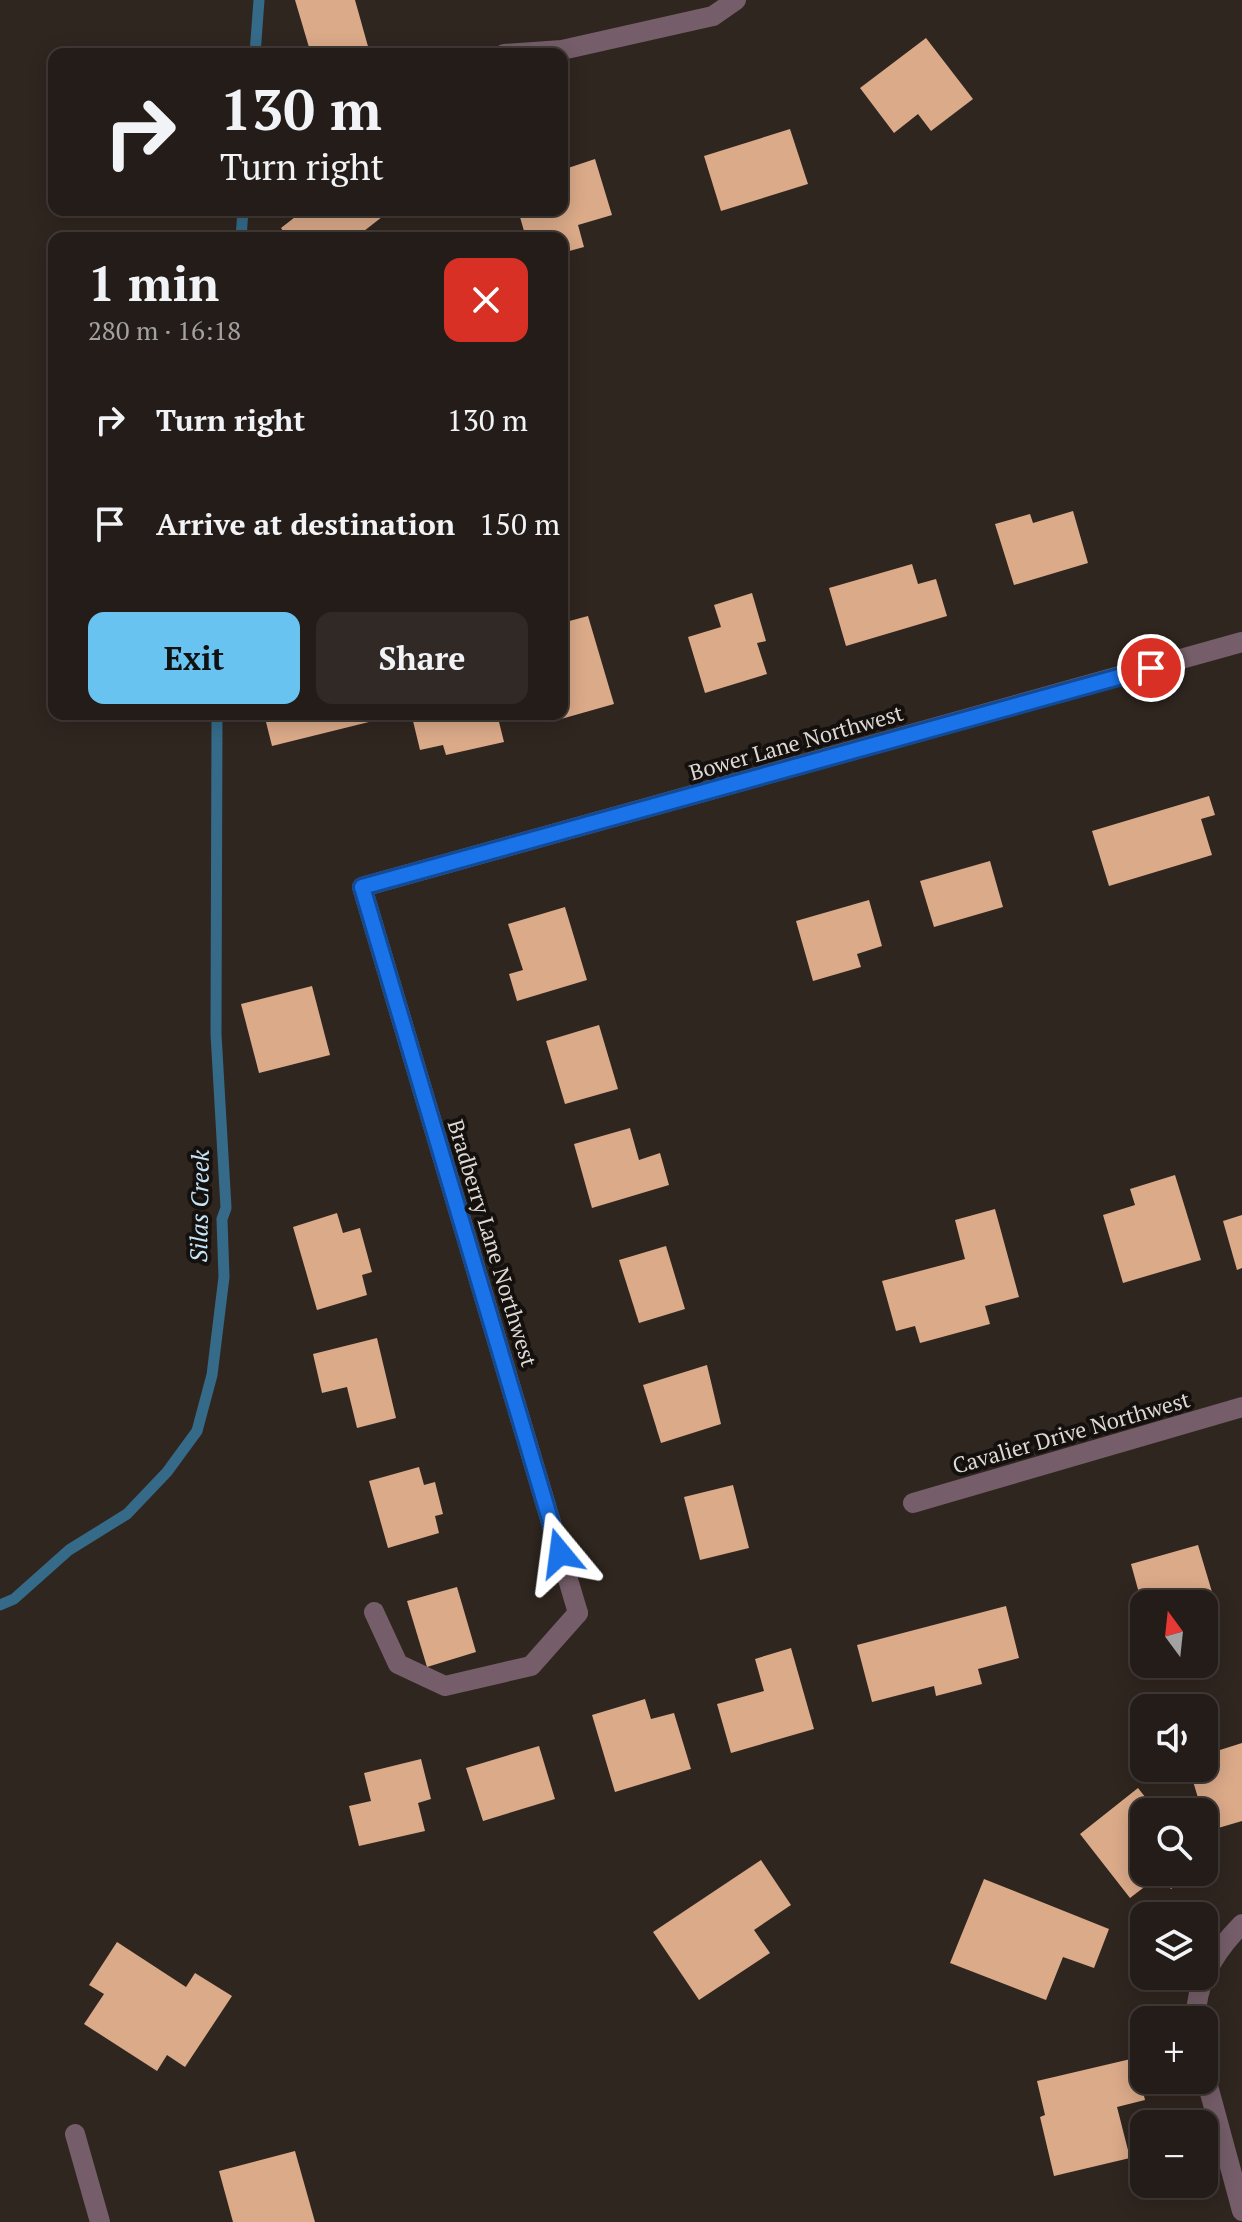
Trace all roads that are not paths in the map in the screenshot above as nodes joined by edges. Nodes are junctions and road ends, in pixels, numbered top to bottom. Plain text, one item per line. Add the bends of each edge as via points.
1 (736, 0) edge
2 (568, 49) edge
3 (1242, 642) edge
4 (362, 887) joint
5 (1242, 1407) edge
6 (913, 1503) dead end
7 (374, 1612) dead end
8 (1242, 1924) edge
9 (1199, 2006) edge
10 (1210, 2094) edge
11 (75, 2134) dead end
12 (1242, 2211) edge
13 (100, 2222) edge

1 - 2 street via 713,16
3 - 4 street, Bower Lane Northwest
4 - 7 street, Bradberry Lane Northwest via 578,1613 531,1666 445,1686 398,1664
5 - 6 street, Cavalier Drive Northwest
8 - 9 street via 1212,1960
10 - 12 street
11 - 13 street

